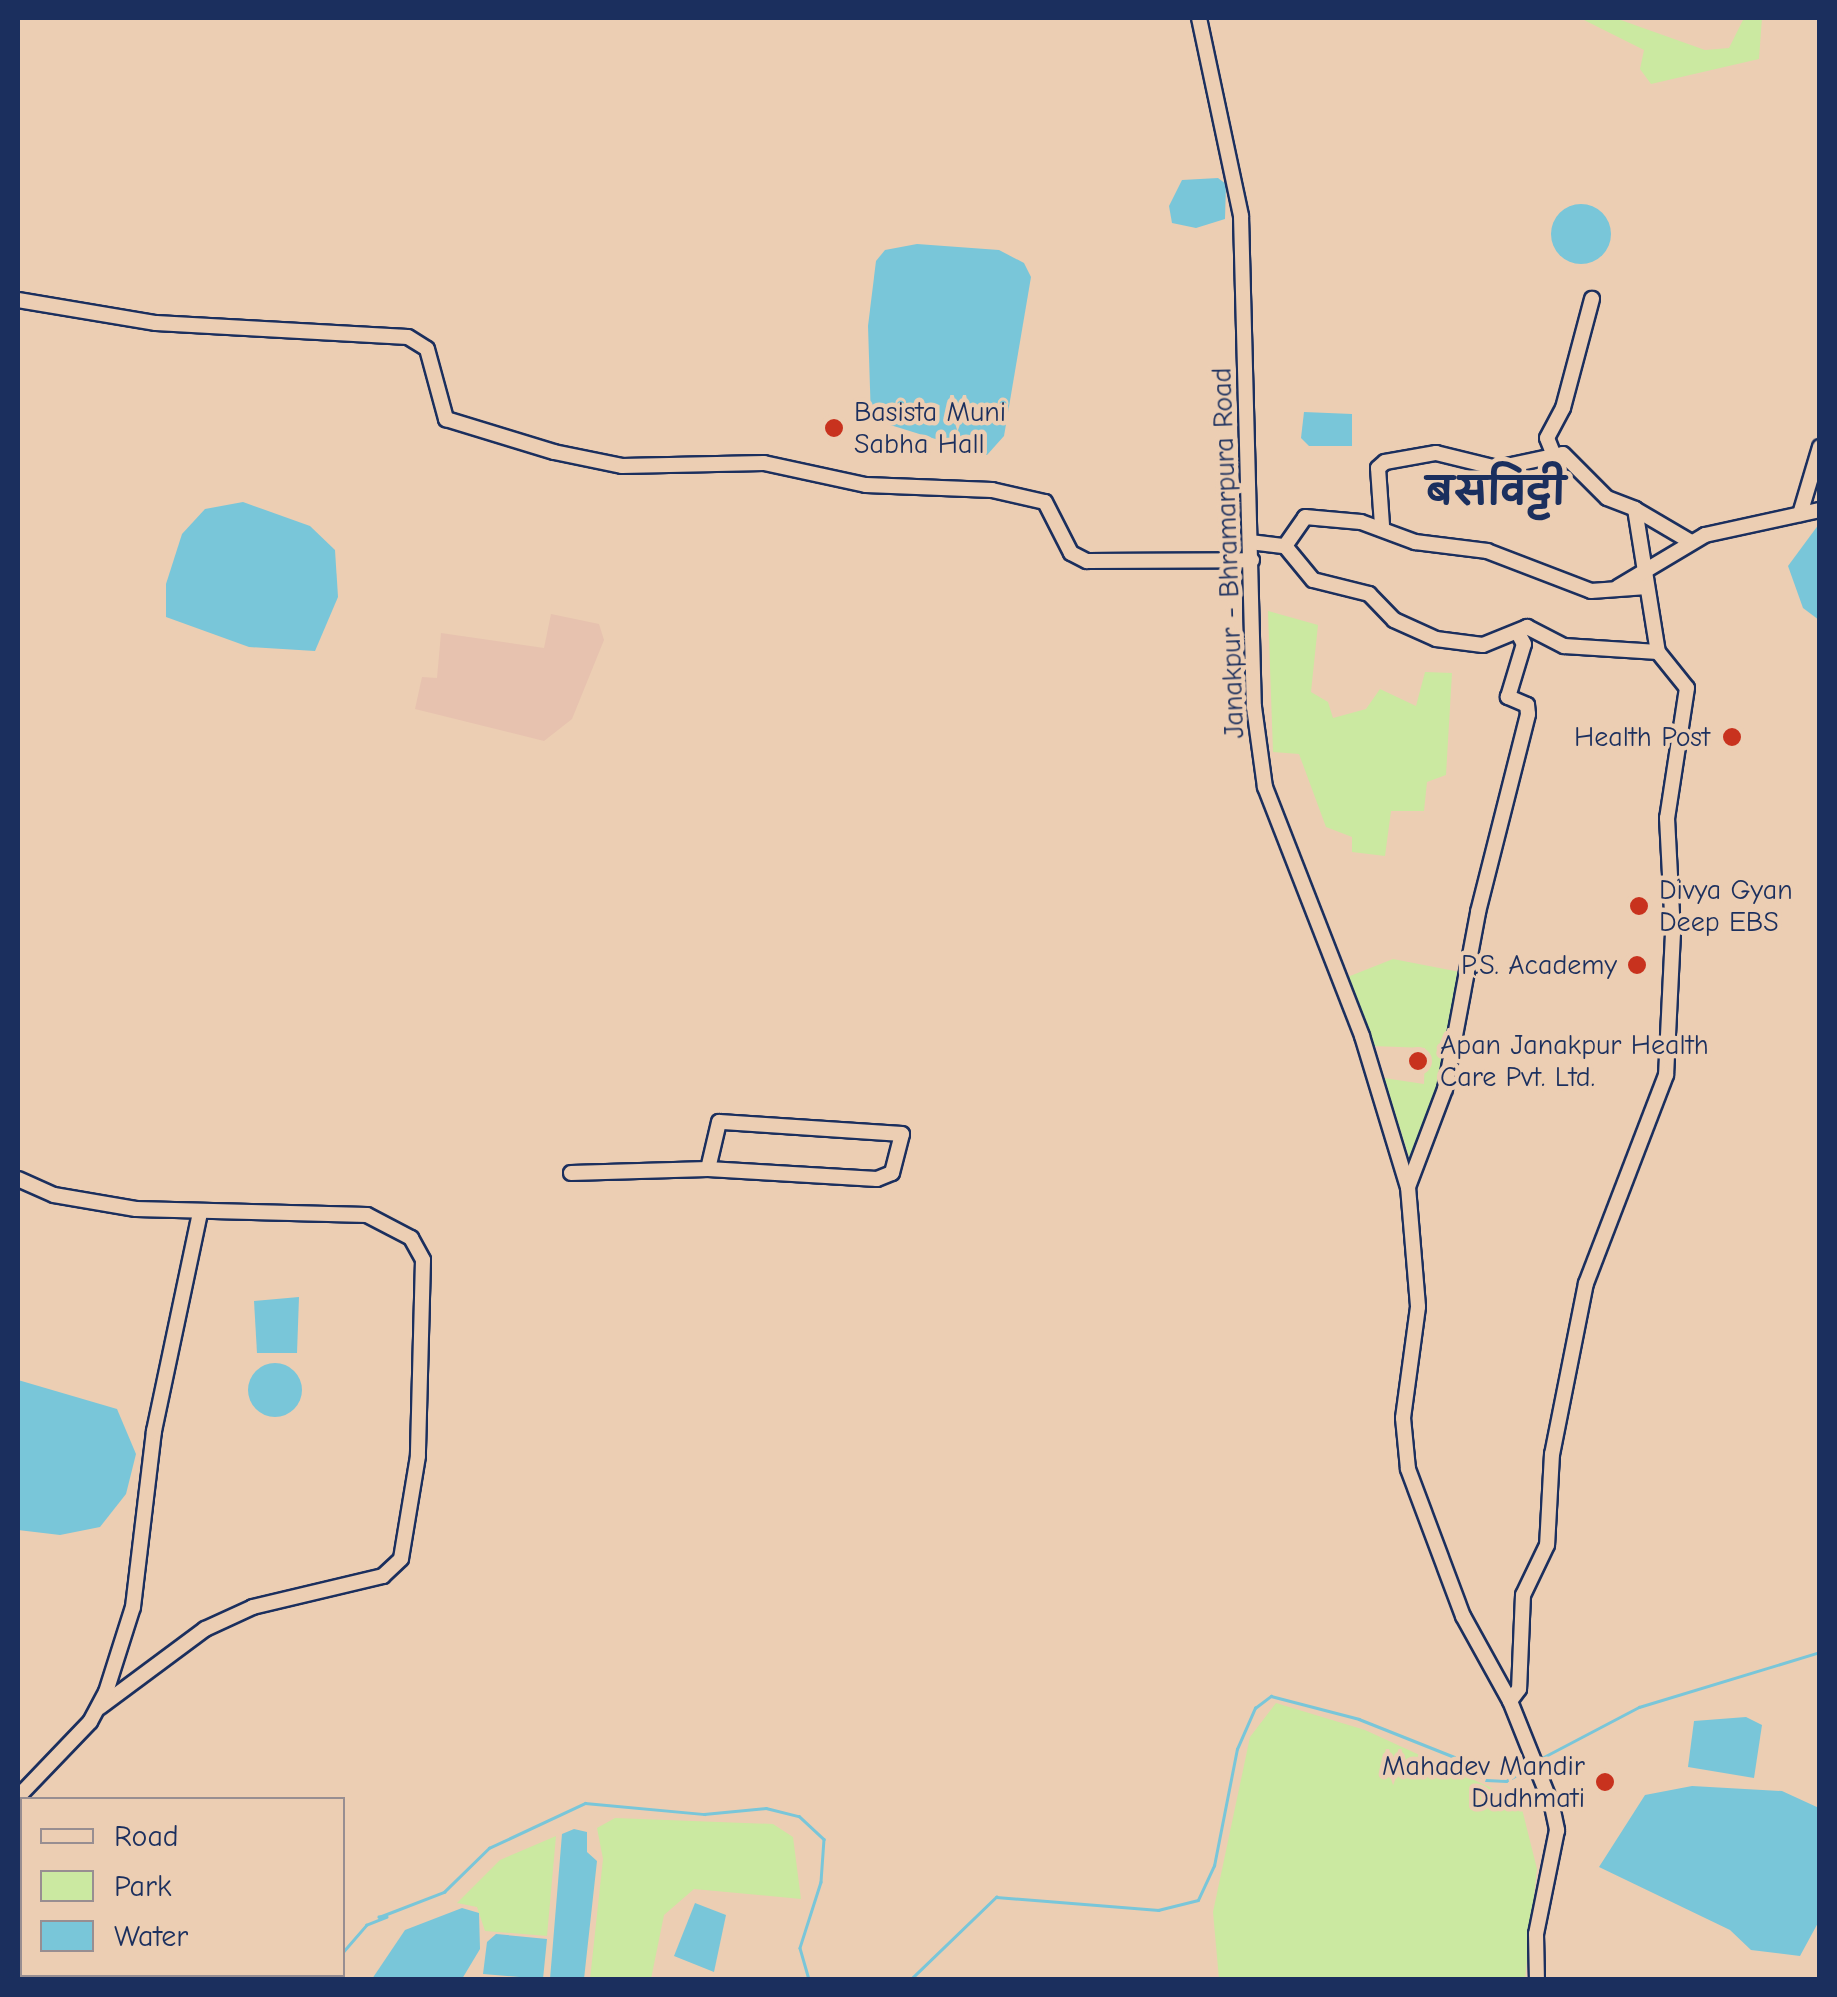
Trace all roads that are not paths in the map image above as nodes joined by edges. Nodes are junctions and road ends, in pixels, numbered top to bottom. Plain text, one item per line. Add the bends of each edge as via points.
1 (1198, 18) edge
2 (1592, 299) dead end
3 (18, 300) edge
4 (1820, 447) edge
5 (1554, 453) junction
6 (1635, 509) junction
7 (1820, 510) edge
8 (1800, 514) junction
9 (1382, 525) junction
10 (1250, 542) junction
11 (1691, 542) junction
12 (1285, 546) junction
13 (1252, 560) junction
14 (1644, 567) junction
15 (1617, 587) junction
16 (1647, 588) junction
17 (1518, 633) junction
18 (1658, 652) junction
19 (708, 1169) junction
20 (571, 1173) dead end
21 (18, 1179) edge
22 (1408, 1187) junction
23 (200, 1212) junction
24 (1510, 1701) junction
25 (100, 1706) junction
26 (18, 1797) edge
27 (1537, 1980) edge

1 - 10 street, Janakpur - Bhramarpura Road via 1241,216
2 - 5 street via 1547,438
3 - 13 street via 156,322 408,337 427,348 446,419 554,452 633,467 764,463 866,485 992,490 1045,502 1071,553 1087,561
4 - 8 street
5 - 6 street via 1607,498
5 - 9 street via 1544,463 1497,468 1436,453 1385,462 1378,468
6 - 11 street
6 - 14 street
7 - 8 street
8 - 11 street
9 - 12 street via 1305,517
9 - 15 street via 1415,542 1486,551 1592,591
10 - 12 street
10 - 13 street, Janakpur - Bhramarpura Road
11 - 14 street
12 - 17 street via 1313,580 1368,594 1417,632 1474,645
13 - 22 street, Janakpur - Bhramarpura Road via 1264,787 1362,1036
14 - 15 street
14 - 16 street
15 - 16 street
16 - 18 street
17 - 18 street via 1527,627 1564,646
17 - 22 street via 1524,644 1508,697 1528,714 1478,912 1445,1089
18 - 24 street via 1688,688 1667,818 1669,1057 1586,1283 1552,1454 1547,1544 1523,1595 1519,1689
19 - 19 street via 877,1179 892,1174 902,1134 719,1122
19 - 20 street
21 - 23 street via 54,1194
22 - 24 street, Janakpur - Bhramarpura Road via 1418,1307 1402,1418 1408,1469 1475,1645
23 - 25 street via 154,1431 133,1607
23 - 25 street via 367,1215 418,1246 418,1456 404,1547 384,1576 253,1607 205,1629
24 - 27 street, Janakpur - Bhramarpura Road via 1557,1830 1536,1934
25 - 26 street

